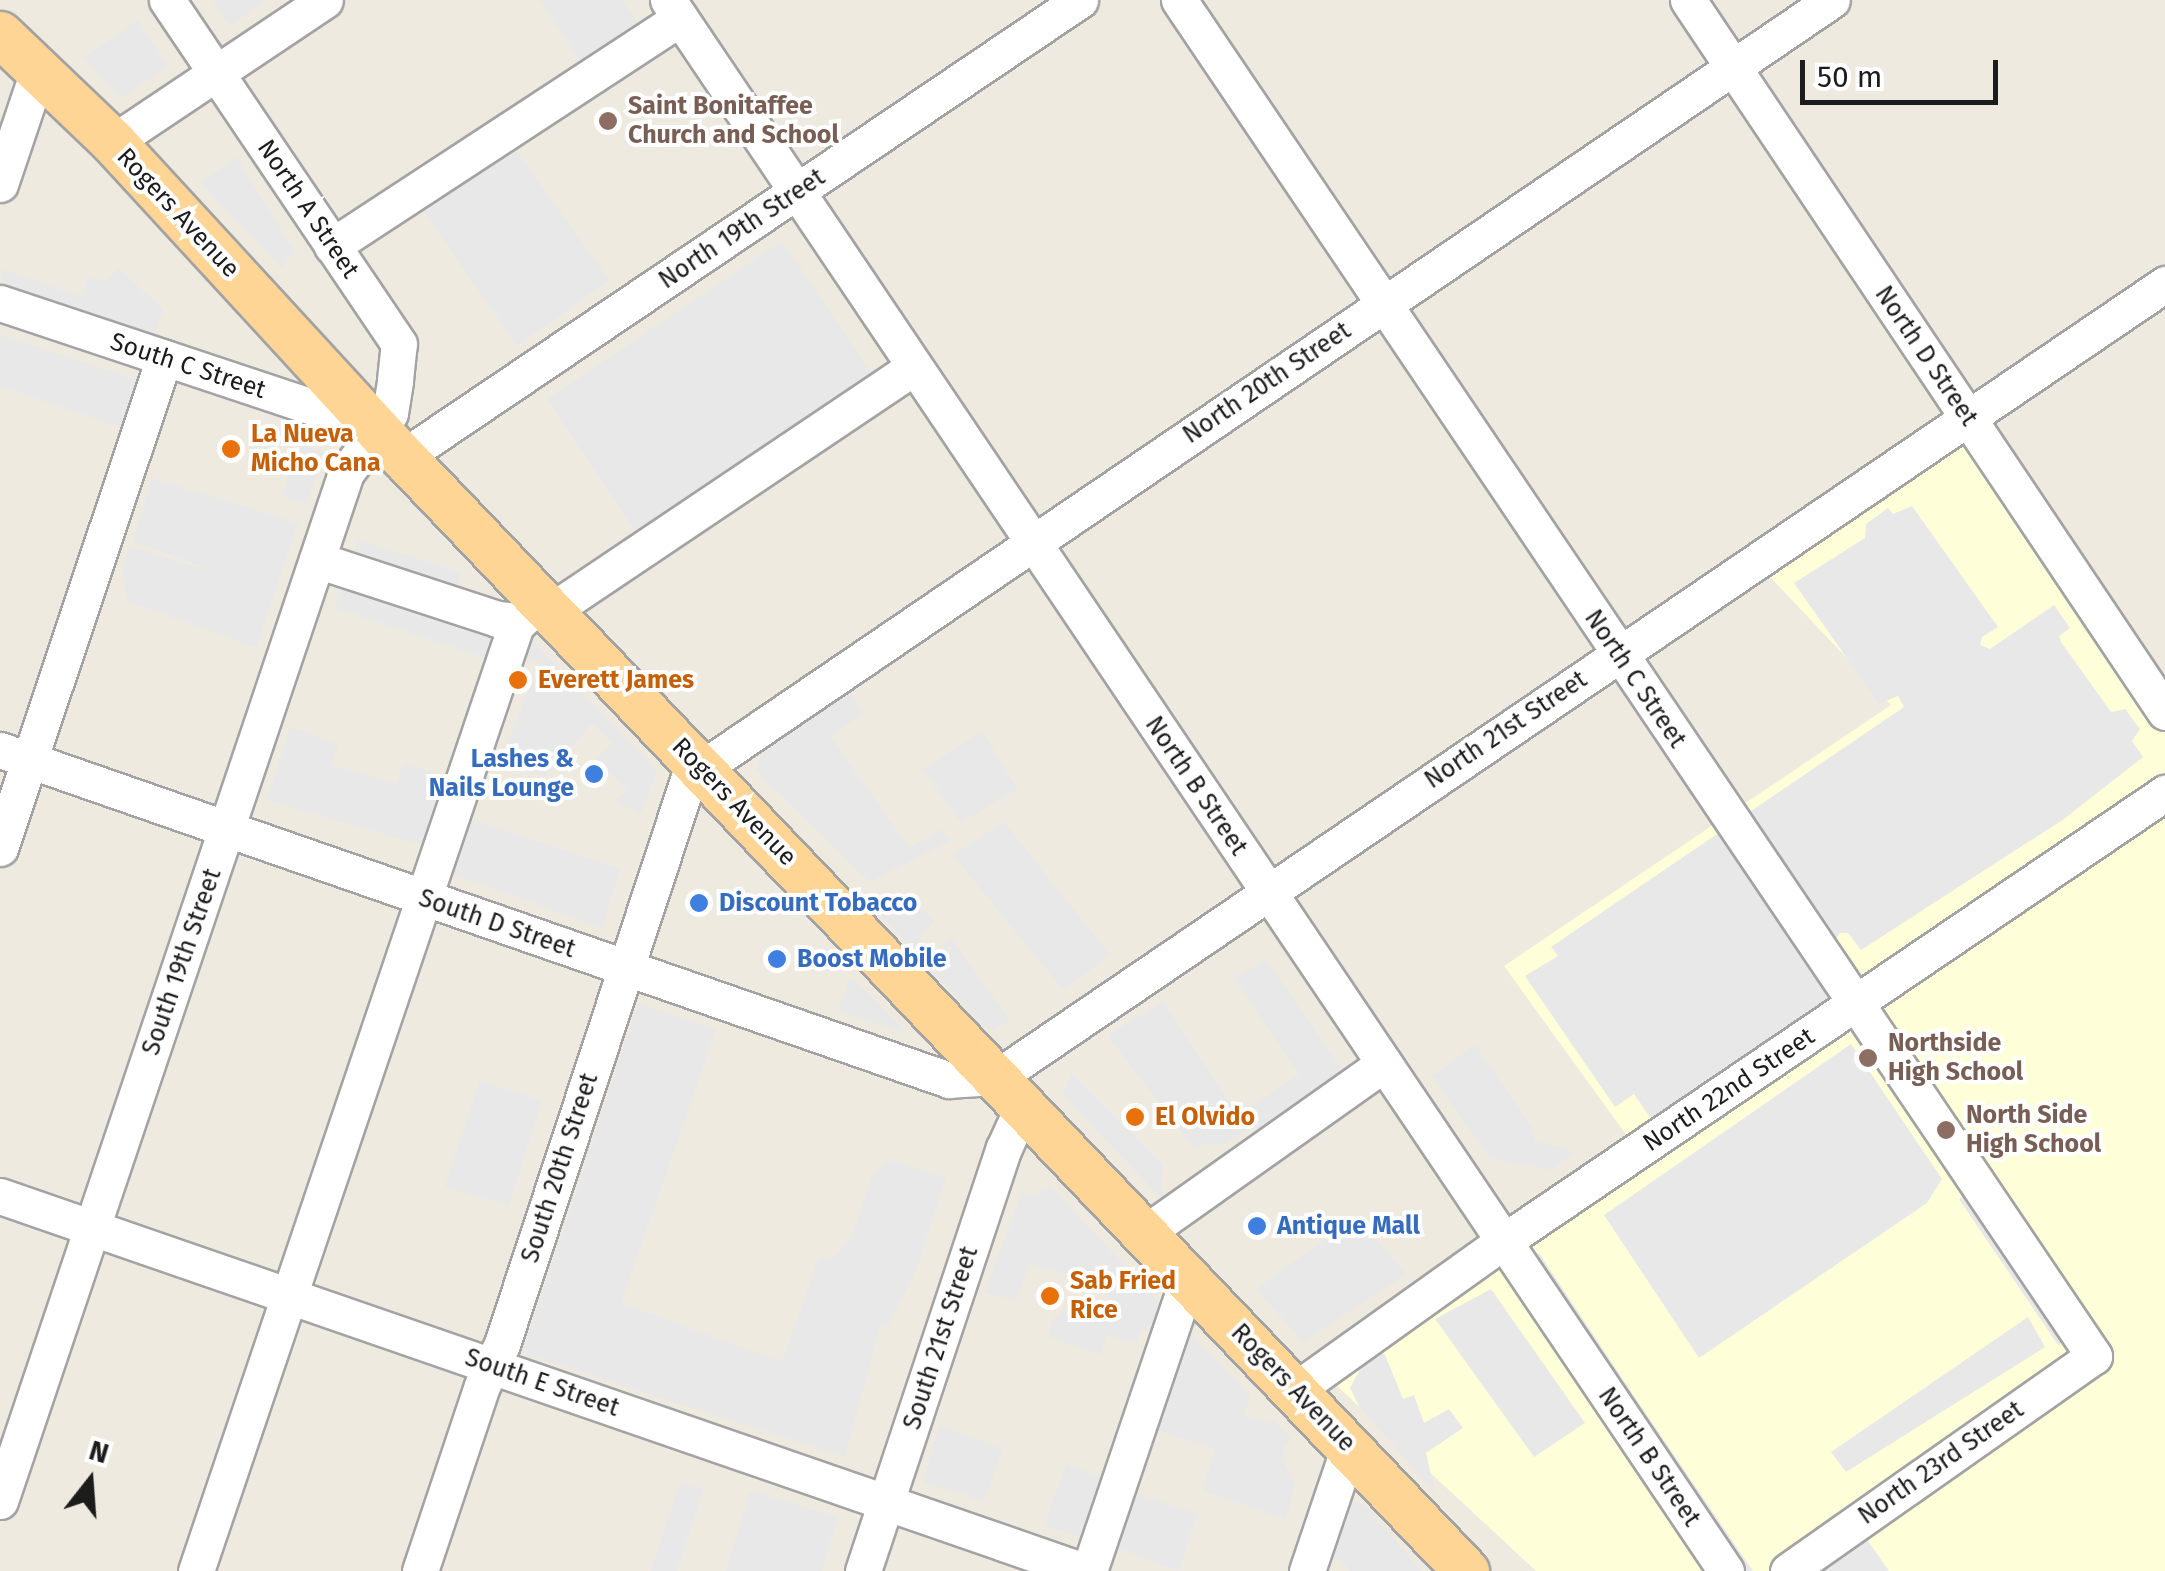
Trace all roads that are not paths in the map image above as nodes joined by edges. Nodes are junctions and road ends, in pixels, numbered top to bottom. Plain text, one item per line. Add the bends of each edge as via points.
1 (167, 0) edge
2 (325, 0) edge
3 (1080, 0) edge
4 (1179, 0) edge
5 (1688, 0) edge
6 (1832, 0) edge
7 (674, 9) edge
8 (0, 34) edge
9 (1733, 67) junction
10 (38, 71) junction
11 (216, 74) junction
12 (113, 142) junction
13 (0, 184) edge
14 (797, 192) junction
15 (332, 246) junction
16 (2165, 284) edge
17 (0, 303) edge
18 (1384, 304) junction
19 (164, 358) junction
20 (914, 368) junction
21 (1968, 419) junction
22 (390, 442) junction
23 (1032, 543) junction
24 (317, 560) junction
25 (537, 611) junction
26 (1619, 654) junction
27 (2165, 712) edge
28 (14, 755) edge
29 (702, 768) junction
30 (2165, 793) edge
31 (227, 829) junction
32 (0, 848) edge
33 (1267, 891) junction
34 (425, 898) junction
35 (624, 968) junction
36 (1855, 1005) junction
37 (1384, 1064) junction
38 (1010, 1092) junction
39 (0, 1196) edge
40 (93, 1228) junction
41 (1145, 1233) junction
42 (1504, 1241) junction
43 (1188, 1278) junction
44 (290, 1296) junction
45 (2094, 1356) joint
46 (492, 1365) junction
47 (1294, 1390) junction
48 (1349, 1447) junction
49 (0, 1502) edge
50 (886, 1503) junction
51 (196, 1571) edge
52 (420, 1571) edge
53 (863, 1571) edge
54 (1086, 1571) edge
55 (1307, 1571) edge
56 (1466, 1571) edge
57 (1726, 1571) edge
58 (1788, 1571) edge

1 - 11 street, North A Street
2 - 11 street
3 - 14 street, North 19th Street
4 - 18 street, North C Street
5 - 9 street, North D Street
6 - 9 street, North 20th Street
7 - 14 street, North B Street
7 - 15 street
8 - 10 main road, Rogers Avenue
9 - 18 street, North 20th Street
9 - 21 street, North D Street
10 - 12 main road, Rogers Avenue
10 - 13 street
11 - 12 street
11 - 15 street, North A Street
12 - 22 main road, Rogers Avenue
14 - 20 street, North B Street
14 - 22 street, North 19th Street
15 - 22 street, North A Street via 399,344
16 - 21 street, North 21st Street
17 - 19 street, South C Street
18 - 23 street, North 20th Street
18 - 26 street, North C Street
19 - 22 street, South C Street
19 - 28 street
20 - 23 street, North B Street
20 - 25 street
21 - 26 street, North 21st Street
21 - 27 street, North D Street
22 - 24 street, South 19th Street via 346,473
22 - 25 main road, Rogers Avenue
23 - 29 street, North 20th Street
23 - 33 street, North B Street
24 - 25 street via 497,619
24 - 31 street, South 19th Street
25 - 29 main road, Rogers Avenue
25 - 34 street
26 - 33 street, North 21st Street
26 - 36 street, North C Street
28 - 31 street, South D Street
28 - 32 street
29 - 35 street, South 20th Street via 689,777
29 - 38 main road, Rogers Avenue
30 - 36 street, North 22nd Street
31 - 34 street, South D Street
31 - 40 street, South 19th Street
33 - 37 street, North B Street
33 - 38 street, North 21st Street
34 - 35 street, South D Street
34 - 44 street
35 - 38 street, South D Street via 949,1080
35 - 46 street, South 20th Street
36 - 42 street, North 22nd Street
36 - 45 street, North C Street
37 - 41 street
37 - 42 street, North B Street
38 - 41 main road, Rogers Avenue
38 - 50 street, South 21st Street via 1004,1148
39 - 40 street, South E Street
40 - 44 street, South E Street
40 - 49 street, South 19th Street
41 - 43 main road, Rogers Avenue
42 - 47 street, North 22nd Street
42 - 57 street, North B Street
43 - 47 main road, Rogers Avenue
43 - 54 street
44 - 46 street, South E Street
44 - 51 street
45 - 58 street, North 23rd Street
46 - 50 street, South E Street
46 - 52 street, South 20th Street
47 - 48 main road, Rogers Avenue
48 - 55 street
48 - 56 main road, Rogers Avenue
50 - 53 street, South 21st Street
50 - 54 street, South E Street

